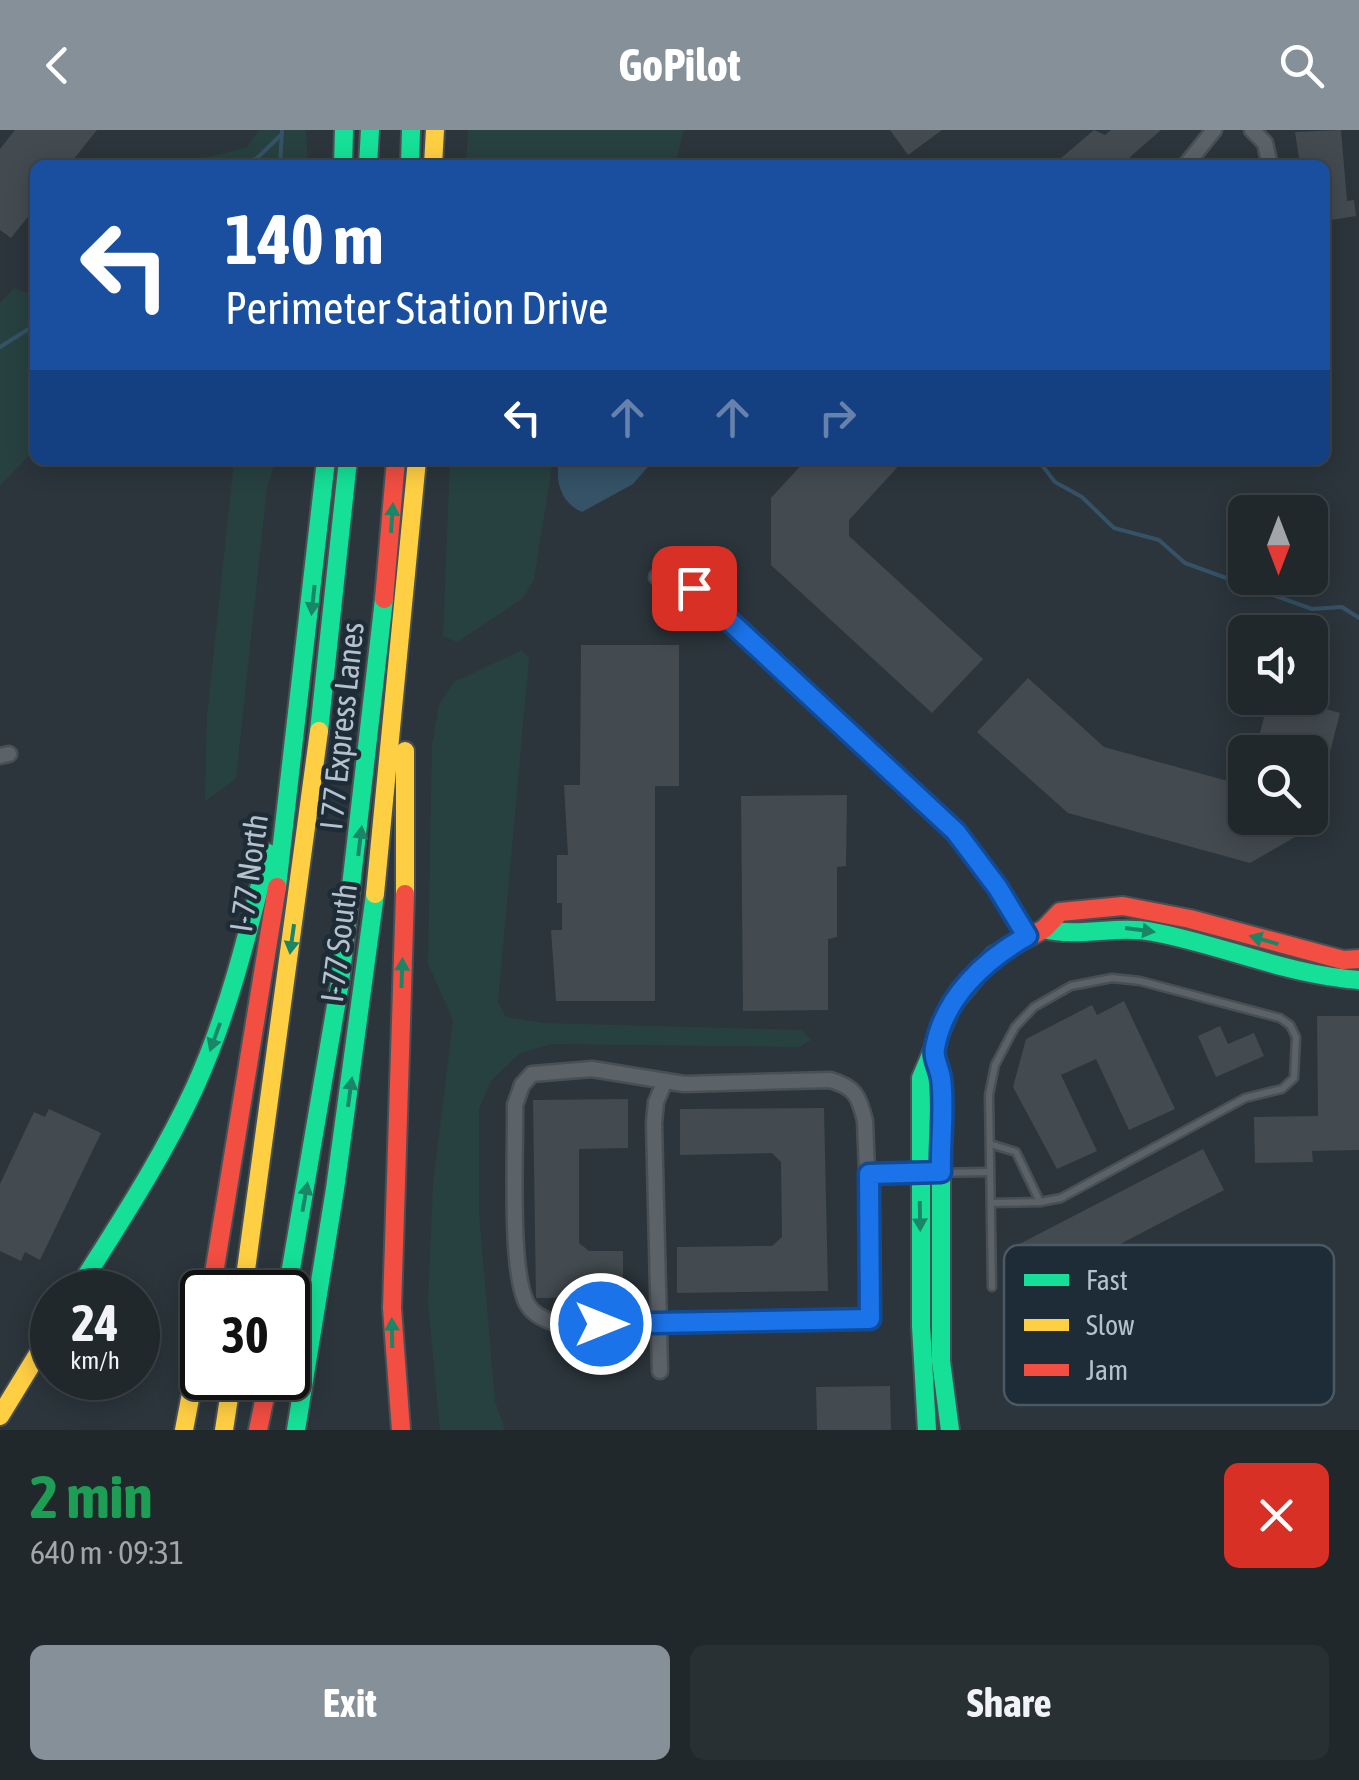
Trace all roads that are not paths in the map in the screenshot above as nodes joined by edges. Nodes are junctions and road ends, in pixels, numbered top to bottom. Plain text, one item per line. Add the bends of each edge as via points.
1 (344, 130) edge
2 (370, 130) edge
3 (411, 130) edge
4 (435, 130) edge
5 (1214, 130) edge
6 (1252, 130) edge
7 (343, 160) edge
8 (368, 160) edge
9 (410, 160) edge
10 (433, 160) edge
11 (1190, 160) edge
12 (1269, 160) edge
13 (325, 465) edge
14 (347, 465) edge
15 (396, 465) edge
16 (417, 465) edge
17 (657, 577) dead end
18 (403, 630) junction
19 (297, 741) junction
20 (1036, 933) junction
21 (1359, 959) edge
22 (1359, 980) edge
23 (933, 1052) junction
24 (665, 1081) junction
25 (990, 1144) junction
26 (941, 1172) junction
27 (990, 1172) junction
28 (919, 1173) junction
29 (869, 1174) junction
30 (1040, 1202) junction
31 (991, 1203) junction
32 (90, 1270) edge
33 (215, 1270) edge
34 (246, 1270) edge
35 (291, 1270) edge
36 (992, 1287) dead end
37 (658, 1324) junction
38 (941, 1361) junction
39 (922, 1362) junction
40 (30, 1367) edge
41 (660, 1371) dead end
42 (190, 1400) edge
43 (229, 1400) edge
44 (264, 1400) edge
45 (0, 1416) edge
46 (184, 1430) edge
47 (224, 1430) edge
48 (258, 1430) edge
49 (296, 1430) edge
50 (401, 1430) edge
51 (927, 1430) edge
52 (950, 1430) edge

1 - 7 main road
2 - 8 main road
3 - 9 main road
4 - 10 main road
5 - 11 street
6 - 12 street via 1265,142
13 -> 19 main road, I-77 North
14 -> 34 main road, I 77 Express Lanes via 318,744
35 -> 15 main road, I 77 Express Lanes via 356,873
16 - 18 main road, I-77 South
17 - 20 street via 694,588 926,803
49 -> 18 main road, I-77 South via 361,1009
50 -> 18 main road via 392,1308 407,836
19 -> 32 main road via 210,1052 161,1154
19 - 33 main road, I-77 North
21 -> 20 main road via 1123,906 1060,912
20 -> 22 main road via 1100,926 1156,932 1294,970
20 - 23 main road via 994,955 971,978
23 - 26 main road via 941,1076
23 - 28 main road via 922,1067
24 - 29 street via 830,1080 848,1086 859,1096 865,1121
24 - 37 street via 654,1123
24 - 37 street via 592,1069 532,1074 516,1105 519,1270 528,1306 559,1325
25 - 27 lane
25 - 30 lane via 1016,1152
25 - 30 lane via 995,1065 1034,1007 1071,986 1112,978 1140,981 1290,1025 1297,1067 1282,1089 1245,1098 1061,1198
26 - 27 lane
26 - 28 lane
26 - 38 main road
27 - 31 lane
28 - 29 lane
28 -> 39 main road
29 - 37 street via 870,1319
30 - 31 lane
31 - 36 lane
37 - 41 street
38 - 39 lane
38 - 52 main road
39 - 51 main road
40 - 45 main road
42 - 46 main road
43 - 47 main road
44 - 48 main road

